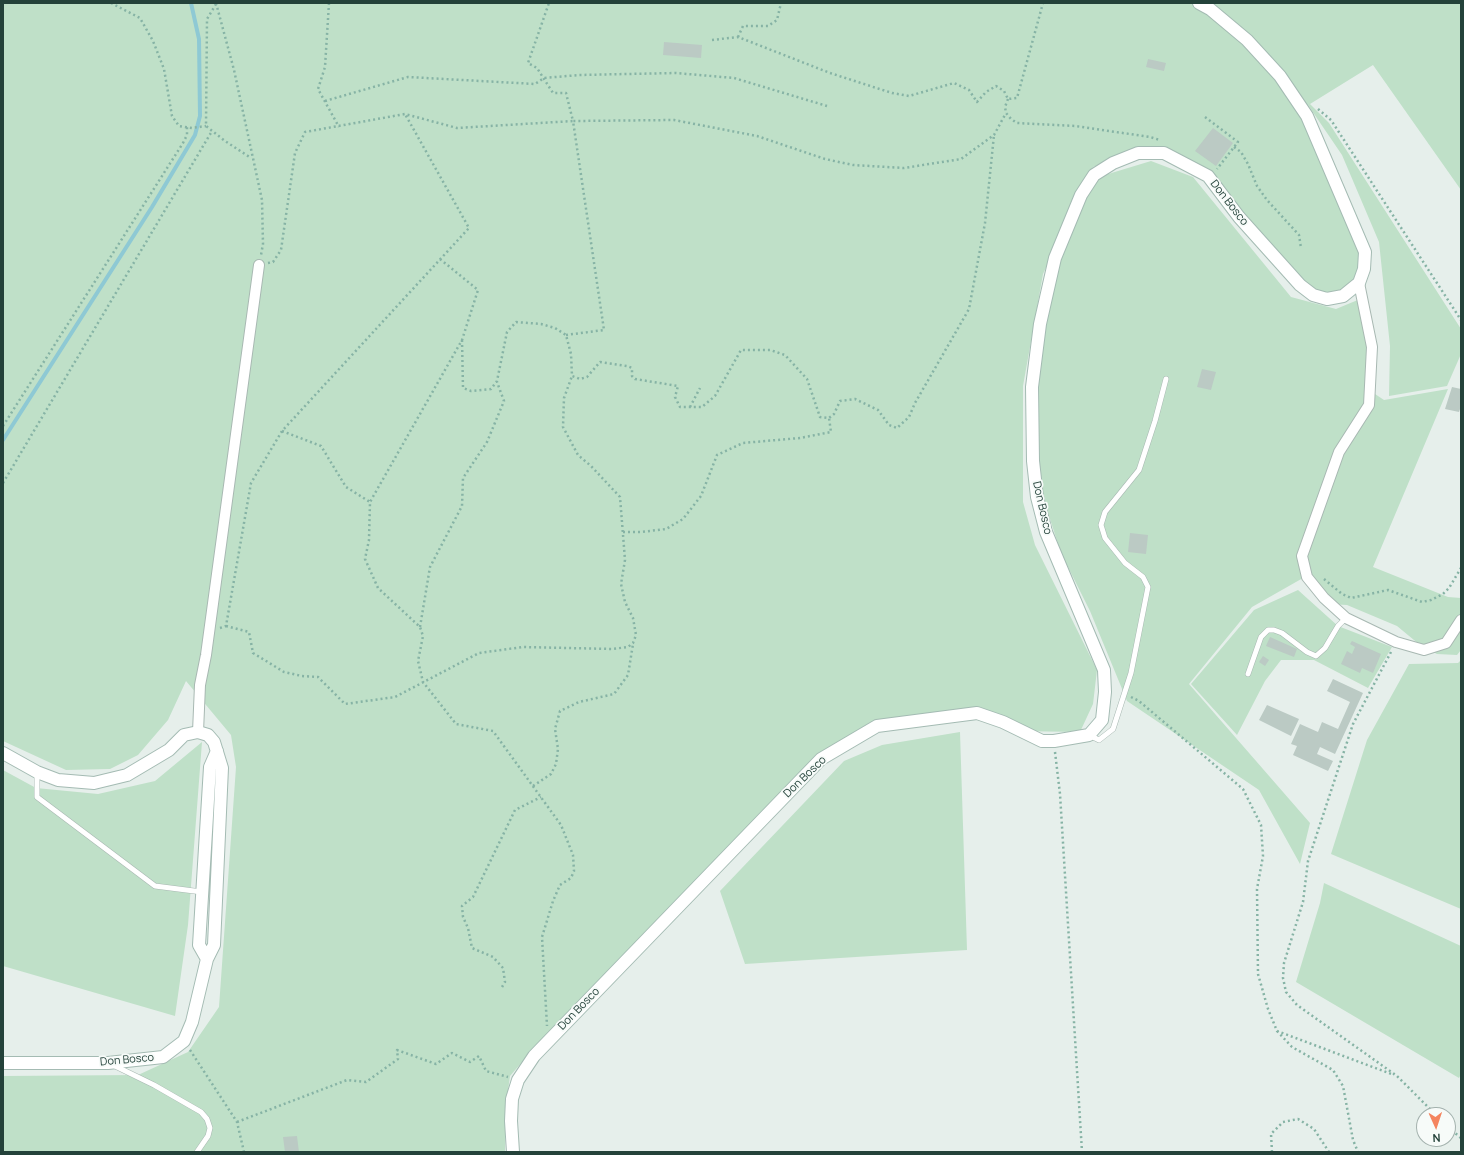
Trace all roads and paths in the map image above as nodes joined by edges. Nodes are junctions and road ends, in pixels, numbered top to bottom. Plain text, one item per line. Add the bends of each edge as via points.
1 (111, 3) edge
2 (329, 3) edge
3 (549, 3) edge
4 (781, 3) edge
5 (1044, 3) edge
6 (1199, 3) edge
7 (216, 4) edge
8 (738, 37) junction
9 (712, 40) dead end
10 (544, 78) junction
11 (1008, 99) junction
12 (325, 101) junction
13 (827, 106) dead end
14 (1315, 107) dead end
15 (1006, 112) junction
16 (405, 114) junction
17 (1205, 117) dead end
18 (573, 121) junction
19 (206, 126) junction
20 (187, 127) junction
21 (339, 127) junction
22 (212, 131) junction
23 (994, 135) junction
24 (1163, 141) dead end
25 (1234, 146) junction
26 (252, 158) junction
27 (1212, 172) junction
28 (1301, 248) dead end
29 (440, 259) junction
30 (259, 265) junction
31 (1359, 283) junction
32 (1461, 320) edge
33 (566, 335) junction
34 (462, 340) junction
35 (572, 376) junction
36 (1166, 379) dead end
37 (497, 381) junction
38 (700, 388) dead end
39 (690, 407) junction
40 (829, 418) junction
41 (3, 426) edge
42 (282, 431) junction
43 (3, 483) edge
44 (370, 502) junction
45 (623, 532) junction
46 (1461, 568) edge
47 (1318, 574) dead end
48 (1346, 618) junction
49 (1461, 620) edge
50 (226, 626) junction
51 (420, 627) junction
52 (210, 630) junction
53 (1396, 642) junction
54 (633, 643) junction
55 (1248, 674) dead end
56 (423, 682) junction
57 (1124, 693) junction
58 (198, 732) junction
59 (1088, 735) junction
60 (1054, 741) junction
61 (217, 751) junction
62 (3, 753) edge
63 (36, 772) junction
64 (533, 786) junction
65 (541, 797) junction
66 (203, 892) junction
67 (207, 959) junction
68 (502, 987) dead end
69 (1277, 1030) junction
70 (184, 1041) junction
71 (548, 1041) junction
72 (3, 1063) edge
73 (108, 1063) junction
74 (1397, 1076) junction
75 (518, 1080) junction
76 (1428, 1107) edge
77 (237, 1122) junction
78 (197, 1152) edge
79 (244, 1152) edge
80 (513, 1152) edge
81 (1082, 1152) edge
82 (1272, 1152) edge
83 (1330, 1152) edge
84 (1358, 1152) edge

1 - 20 path via 140,18 164,69 172,116 179,126
2 - 12 path via 325,67 318,89
3 - 10 path via 528,63 537,68
4 - 8 path via 777,20 768,26 743,26
5 - 11 path via 1017,98
6 - 31 street via 1210,9 1252,45 1280,76 1307,116 1365,252 1364,269
7 - 19 path via 207,19
7 - 26 path via 234,70
8 - 9 path
8 - 11 path via 830,73 892,93 909,96 954,83 969,90 977,102 996,86 1004,91
10 - 12 path via 535,84 408,77
10 - 13 path via 676,73 734,78
10 - 18 path via 553,93 566,93
11 - 15 path
12 - 21 path
14 - 32 path via 1331,120
15 - 23 path
15 - 24 path via 1017,123 1074,126
16 - 18 path via 457,128
16 - 21 path
16 - 29 path via 469,228
17 - 25 path via 1238,142
18 - 23 path via 674,120 757,136 825,159 853,165 904,168 961,159
18 - 33 path via 604,330
19 - 20 path
19 - 22 path
20 - 41 path via 183,143
21 - 30 path via 305,132 295,153 282,250 273,262
22 - 26 path
22 - 43 path
23 - 40 path via 985,223 969,309 909,416 897,428 890,425 878,410 855,399 840,401 834,414
25 - 27 path
25 - 28 path via 1248,164 1257,186 1267,200 1299,235
26 - 30 path via 262,200 263,244
27 - 31 street, Don Bosco via 1244,223 1300,285 1313,295 1327,299 1343,296
27 - 59 street, Don Bosco via 1164,153 1138,154 1113,163 1094,175 1081,196 1055,258 1040,324 1032,387 1033,461 1037,497 1046,532 1104,670 1102,720
29 - 34 path via 478,290
29 - 42 path
30 - 52 street
31 - 48 street via 1372,347 1369,405 1339,452 1302,556 1307,577 1324,598
33 - 35 path via 571,354
33 - 37 path via 555,328 540,324 516,322 507,332
34 - 37 path via 463,388 471,392 491,389
34 - 44 path
35 - 39 path via 580,379 587,377 600,362 627,366 632,368 632,376 636,380 678,386 675,397 680,407
35 - 45 path via 564,398 563,427 578,455 620,497
36 - 57 lane via 1139,470 1105,512 1101,524 1105,538 1125,563 1143,577 1148,587 1131,673
37 - 51 path via 504,401 487,442 463,478 462,506 430,567
38 - 39 path
39 - 40 path via 702,407 715,396 741,350 770,350 785,355 807,379 820,417
40 - 45 path via 831,432 800,438 743,443 717,455 701,496 683,519 666,529
42 - 44 path via 321,446 346,487
42 - 50 path via 251,483
44 - 51 path via 369,540 365,559 378,588
45 - 54 path via 625,560 621,584 625,602 633,618 636,635
46 - 47 path via 1443,594 1422,602 1388,590 1351,598 1342,594
48 - 53 street
48 - 55 lane via 1325,648 1316,656 1282,633 1268,630 1261,637
49 - 53 street via 1446,643 1424,650
50 - 52 path
50 - 56 path via 249,632 253,653 284,672 318,677 345,704 396,697
51 - 56 path via 423,636 418,661
52 - 58 street via 200,685
53 - 74 path via 1353,724 1308,861 1303,902 1284,963 1283,978 1286,992 1297,1005
54 - 56 path via 628,647 612,649 523,646 479,653
54 - 64 path via 628,675 614,694 578,702 560,711 555,729 558,749 556,764 551,774
56 - 64 path via 456,724 493,731
57 - 59 lane via 1113,729 1099,740
57 - 69 path via 1139,701 1242,789 1260,825 1263,856 1257,889 1258,974
58 - 61 street, Don Bosco via 208,735
58 - 63 street via 184,735 169,750 127,775 94,784 58,780
59 - 60 street, Don Bosco
60 - 71 street, Don Bosco via 1042,741 1004,722 977,713 870,729 821,759
60 - 81 path via 1060,794
61 - 66 street via 210,767
61 - 67 street, Don Bosco via 222,768 214,945
62 - 63 street
63 - 66 lane via 37,797 155,886
64 - 65 path
65 - 68 path via 515,810 473,897 462,906 462,917 468,928 472,948 493,957 503,968 505,982
65 - 71 path via 562,825 573,855 574,871 571,878 560,885 542,937
66 - 67 street via 200,945
67 - 70 street, Don Bosco via 192,1022
69 - 74 path
69 - 84 path via 1292,1047 1333,1070 1343,1086 1352,1140
70 - 73 street, Don Bosco via 163,1058
70 - 77 path
71 - 75 street, Don Bosco
72 - 73 street, Don Bosco
73 - 78 lane via 201,1112 210,1128 208,1136
74 - 76 path
75 - 77 path via 486,1071 479,1056 470,1062 452,1053 436,1064 397,1050 398,1059 366,1082 347,1080
75 - 80 street, Don Bosco via 512,1099
77 - 79 path
82 - 83 path via 1271,1134 1283,1122 1298,1119 1314,1128

